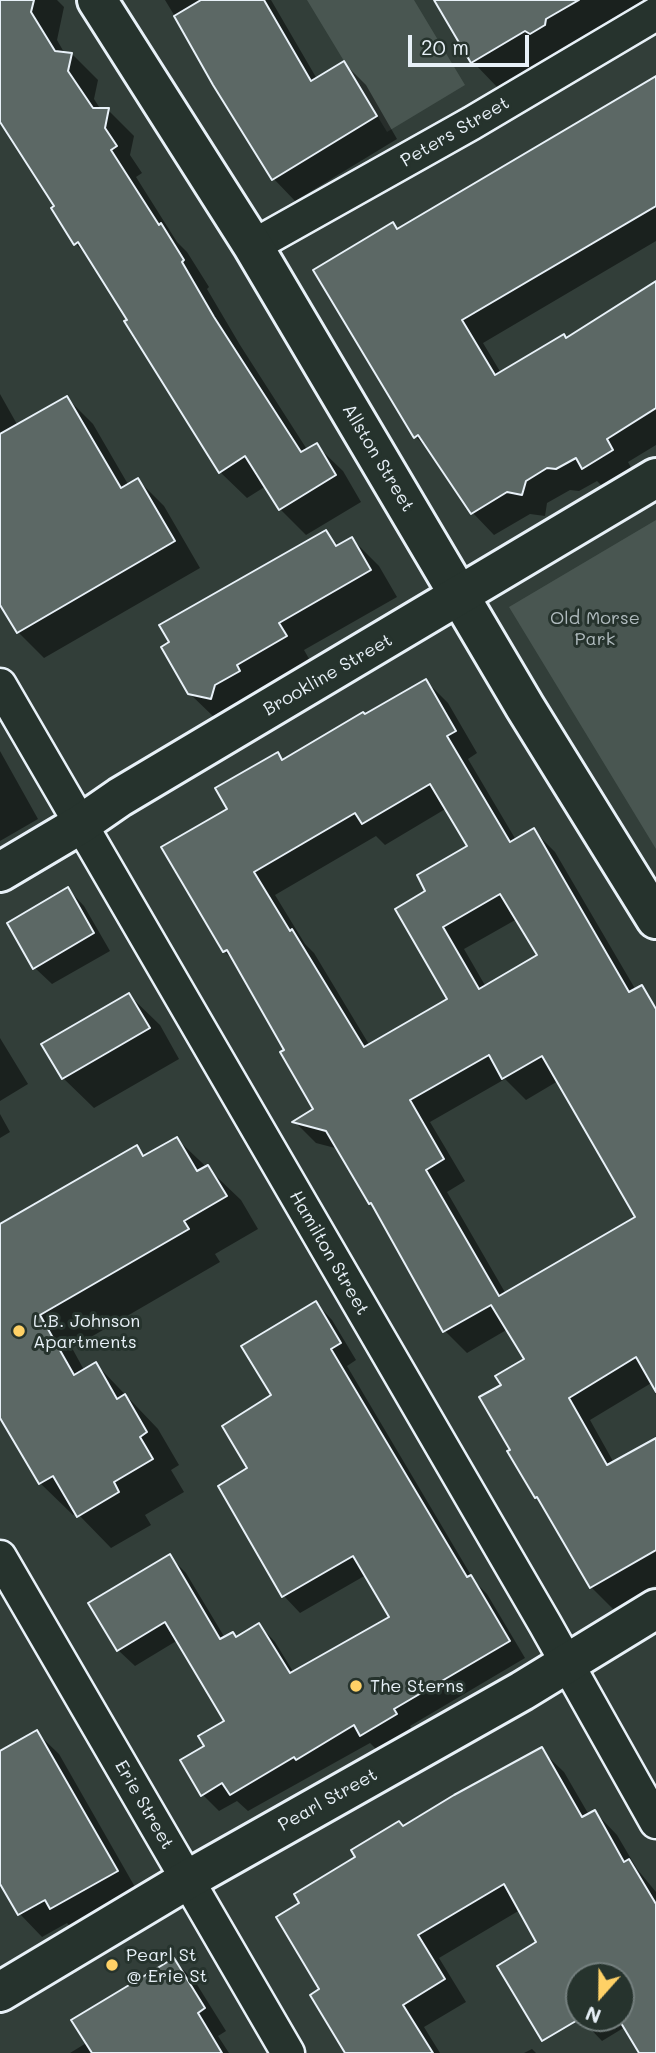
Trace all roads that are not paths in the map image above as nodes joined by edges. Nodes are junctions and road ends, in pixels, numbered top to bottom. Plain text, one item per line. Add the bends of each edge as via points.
1 (97, 0) edge
2 (656, 14) edge
3 (253, 246) junction
4 (656, 478) edge
5 (460, 596) junction
6 (0, 685) edge
7 (80, 824) junction
8 (0, 872) edge
9 (656, 919) edge
10 (0, 1557) edge
11 (656, 1609) edge
12 (566, 1664) junction
13 (656, 1822) edge
14 (187, 1880) junction
15 (0, 1992) edge
16 (288, 2053) edge

1 - 3 street, Allston Street
2 - 3 street, Peters Street
3 - 5 street, Allston Street
4 - 5 street, Brookline Street
5 - 7 street, Brookline Street
5 - 9 street, Allston Street
6 - 7 street, Hamilton Street
7 - 8 street, Brookline Street
7 - 12 street, Hamilton Street
10 - 14 street, Erie Street
11 - 12 street, Pearl Street
12 - 13 street, Hamilton Street
12 - 14 street, Pearl Street
14 - 15 street, Pearl Street
14 - 16 street, Erie Street

